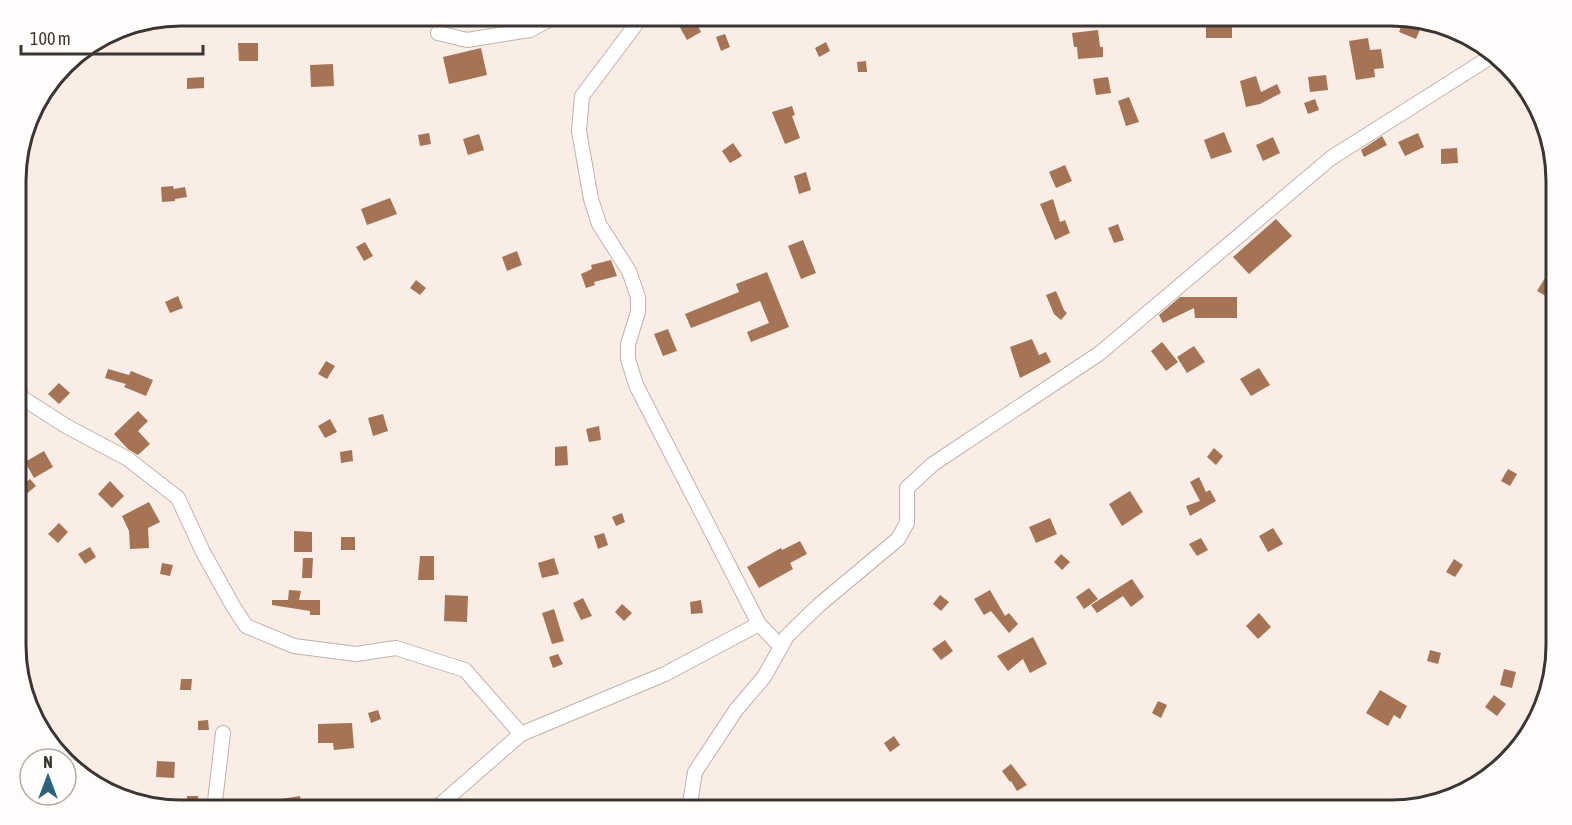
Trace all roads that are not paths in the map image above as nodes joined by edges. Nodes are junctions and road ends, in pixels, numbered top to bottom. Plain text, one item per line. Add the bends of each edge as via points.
1 (537, 26) edge
2 (635, 26) edge
3 (438, 33) dead end
4 (1487, 59) edge
5 (26, 400) edge
6 (759, 624) junction
7 (781, 647) junction
8 (223, 733) dead end
9 (521, 734) junction
10 (215, 800) edge
11 (446, 800) edge
12 (690, 800) edge

1 - 3 street via 467,40
2 - 6 street via 582,96 579,131 591,199 599,224 629,271 638,297 638,312 628,344 636,385
4 - 7 street via 1331,158 1100,353 933,464 907,488 907,523 898,539 819,605
5 - 9 street via 128,459 178,498 203,552 246,626 294,646 356,654 396,648 465,670
6 - 7 street
6 - 9 street via 665,674
7 - 12 street via 695,772
8 - 10 street
9 - 11 street

